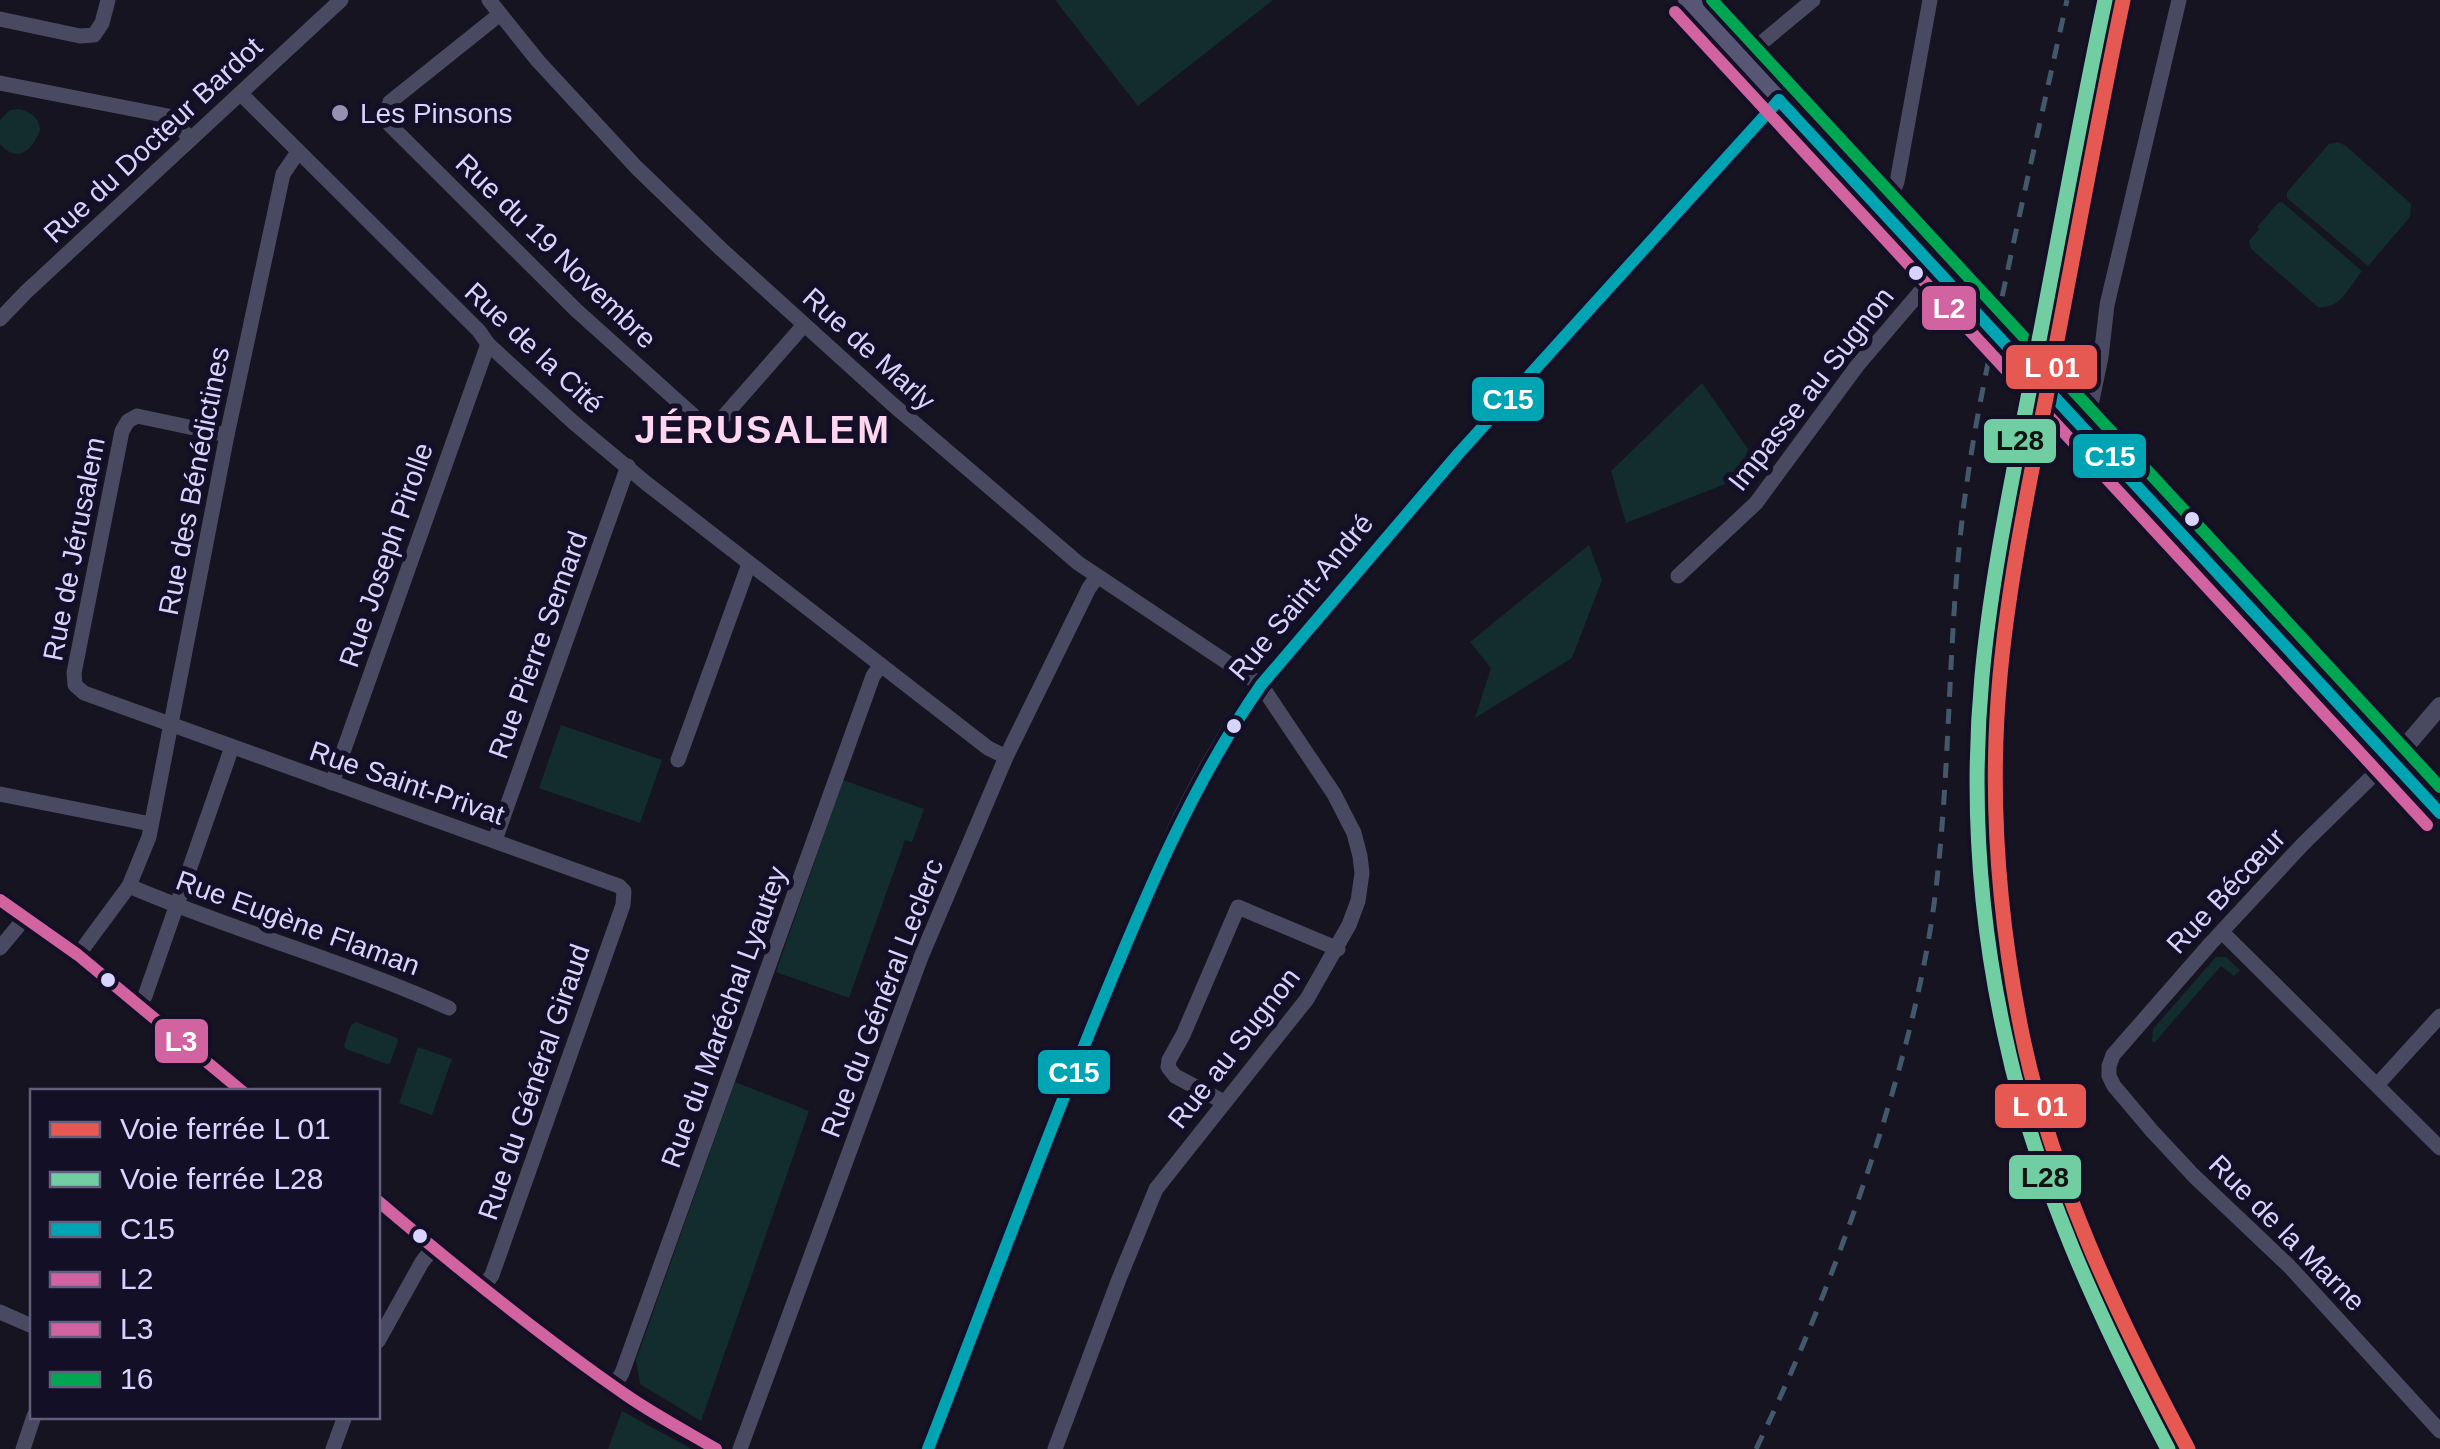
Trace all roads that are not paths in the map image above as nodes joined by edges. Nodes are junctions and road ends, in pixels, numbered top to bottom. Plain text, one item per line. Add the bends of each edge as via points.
1 (108, 0) edge
2 (489, 0) edge
3 (1688, 0) edge
4 (1814, 0) edge
5 (1930, 0) edge
6 (2178, 0) edge
7 (338, 1) edge
8 (500, 14) junction
9 (0, 19) edge
10 (1742, 59) junction
11 (0, 82) edge
12 (241, 94) junction
13 (1779, 100) junction
14 (190, 139) junction
15 (298, 152) junction
16 (1878, 207) junction
17 (1938, 270) junction
18 (0, 318) edge
19 (804, 326) junction
20 (488, 344) junction
21 (2081, 425) junction
22 (227, 436) junction
23 (628, 466) junction
24 (748, 564) junction
25 (1678, 576) dead end
26 (1097, 577) junction
27 (881, 665) junction
28 (1261, 685) junction
29 (2440, 706) edge
30 (172, 726) junction
31 (232, 747) junction
32 (1006, 758) junction
33 (2390, 758) junction
34 (678, 760) dead end
35 (332, 783) junction
36 (0, 794) edge
37 (2440, 813) edge
38 (151, 824) junction
39 (495, 840) junction
40 (129, 886) junction
41 (624, 891) joint
42 (0, 900) edge
43 (176, 906) junction
44 (25, 918) junction
45 (2222, 932) junction
46 (0, 948) edge
47 (1338, 948) junction
48 (78, 956) junction
49 (138, 1005) junction
50 (449, 1008) dead end
51 (2440, 1016) edge
52 (2109, 1066) joint
53 (2377, 1084) junction
54 (240, 1089) edge
55 (1224, 1102) junction
56 (2440, 1148) edge
57 (380, 1202) edge
58 (433, 1248) junction
59 (484, 1286) junction
60 (0, 1312) edge
61 (30, 1325) edge
62 (380, 1337) edge
63 (614, 1386) junction
64 (33, 1419) edge
65 (344, 1419) edge
66 (2437, 1421) edge
67 (23, 1449) edge
68 (332, 1449) edge
69 (716, 1449) edge
70 (740, 1449) edge
71 (928, 1449) edge
72 (1055, 1449) edge

1 - 9 street via 94,35
2 - 8 street, Rue de Marly
3 - 10 main road
4 - 10 street
5 - 16 street via 1897,182
6 - 21 street via 2107,305 2090,410
7 - 12 street, Rue du Docteur Bardot
8 - 19 street, Rue de Marly via 636,167
8 - 19 street, Rue du 19 Novembre via 390,102 390,125 576,310 704,424 718,423
10 - 13 main road
11 - 14 street via 168,116
12 - 14 street, Rue du Docteur Bardot
12 - 15 street, Rue de la Cité
13 - 16 main road
13 - 28 street, Rue Saint-André via 1473,438
14 - 18 street, Rue du Docteur Bardot
15 - 20 street, Rue de la Cité
15 - 22 street, Rue des Bénédictines via 282,174
16 - 17 main road
17 - 21 main road, bridge
17 - 25 street, Impasse au Sugnon via 1756,503
19 - 26 street, Rue de Marly
20 - 23 street, Rue de la Cité
20 - 35 street, Rue Joseph Pirolle
21 - 33 main road
22 - 30 street, Rue des Bénédictines
22 - 30 street, Rue de Jérusalem via 137,416 128,421 77,655 75,685 84,693
23 - 24 street, Rue de la Cité
23 - 39 street, Rue Pierre Semard
24 - 27 street, Rue de la Cité
24 - 34 street
26 - 28 street, Rue de Marly
26 - 32 street, Rue du Général Leclerc
27 - 32 street, Rue de la Cité
27 - 63 street, Rue du Maréchal Lyautey
28 - 47 street, Rue au Sugnon via 1354,833 1362,873
28 - 71 street, Rue Saint-André via 1176,827
29 - 33 street
30 - 31 street, Rue Saint-Privat
30 - 38 street, Rue des Bénédictines
31 - 35 street, Rue Saint-Privat
31 - 43 street
32 - 70 street, Rue du Général Leclerc via 920,956
33 - 37 main road
33 - 45 street, Rue Bécœur
35 - 39 street, Rue Saint-Privat
36 - 38 street
38 - 40 street, Rue des Bénédictines
39 - 41 street, Rue Saint-Privat
40 - 43 street, Rue Eugène Flaman
40 - 48 street, Rue des Bénédictines
41 - 59 street, Rue du Général Giraud
42 - 44 street
43 - 49 street
43 - 50 street, Rue Eugène Flaman
44 - 46 street
44 - 48 street
45 - 52 street, Rue Bécœur
45 - 53 street
47 - 55 street, Rue au Sugnon via 1308,999
47 - 55 street via 1238,906 1168,1067
48 - 49 street
49 - 54 street
51 - 53 street
52 - 66 street, Rue de la Marne via 2114,1086 2152,1131
53 - 56 street
55 - 72 street, Rue au Sugnon via 1156,1189
57 - 58 street
58 - 59 street
58 - 62 street
59 - 63 street
60 - 61 street
63 - 69 street
64 - 67 street
65 - 68 street

